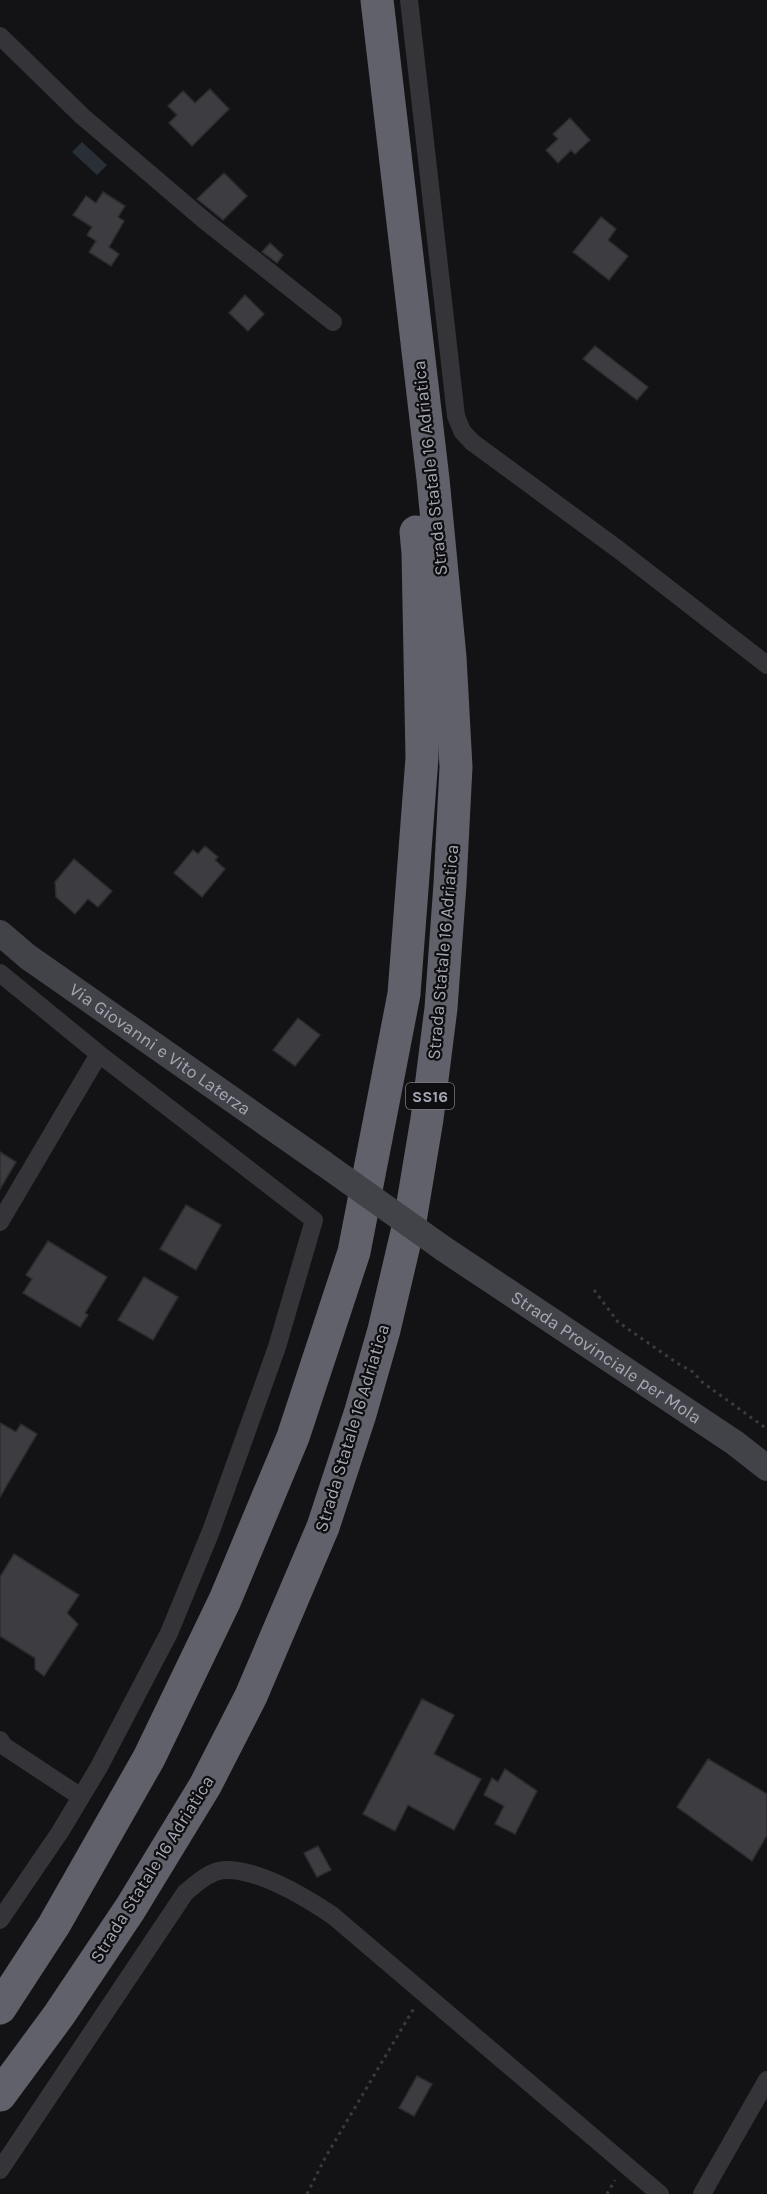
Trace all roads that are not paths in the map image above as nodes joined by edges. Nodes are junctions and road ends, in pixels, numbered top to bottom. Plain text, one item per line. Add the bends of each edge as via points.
1 (355, 0) edge
2 (377, 0) edge
3 (409, 0) edge
4 (0, 36) edge
5 (333, 322) dead end
6 (767, 665) edge
7 (0, 933) edge
8 (0, 973) edge
9 (99, 1054) junction
10 (0, 1222) edge
11 (444, 1249) joint
12 (767, 1468) edge
13 (0, 1740) edge
14 (81, 1797) junction
15 (0, 1920) edge
16 (0, 2008) edge
17 (767, 2080) edge
18 (0, 2095) edge
19 (0, 2170) edge
20 (660, 2194) edge
21 (702, 2194) edge

1 - 16 highway, Strada Statale 16 Adriatica / SS16 via 418,553 422,758 404,994 354,1252 293,1437 225,1600 149,1758 54,1925
2 - 18 highway, Strada Statale 16 Adriatica / SS16 via 432,479 450,657 456,767 441,1008 411,1215 360,1414 322,1527 251,1696 205,1786 130,1910
3 - 6 street via 456,416 462,431
4 - 5 street via 90,123
7 - 11 street, Via Giovanni e Vito Laterza, bridge via 28,957
8 - 9 street
9 - 10 street
9 - 14 street via 314,1220 277,1347 211,1531 169,1633
11 - 12 street, Strada Provinciale per Mola
13 - 14 street
14 - 15 street
17 - 21 street
19 - 20 street via 185,1893 205,1876 224,1870 248,1873 299,1893 332,1915

